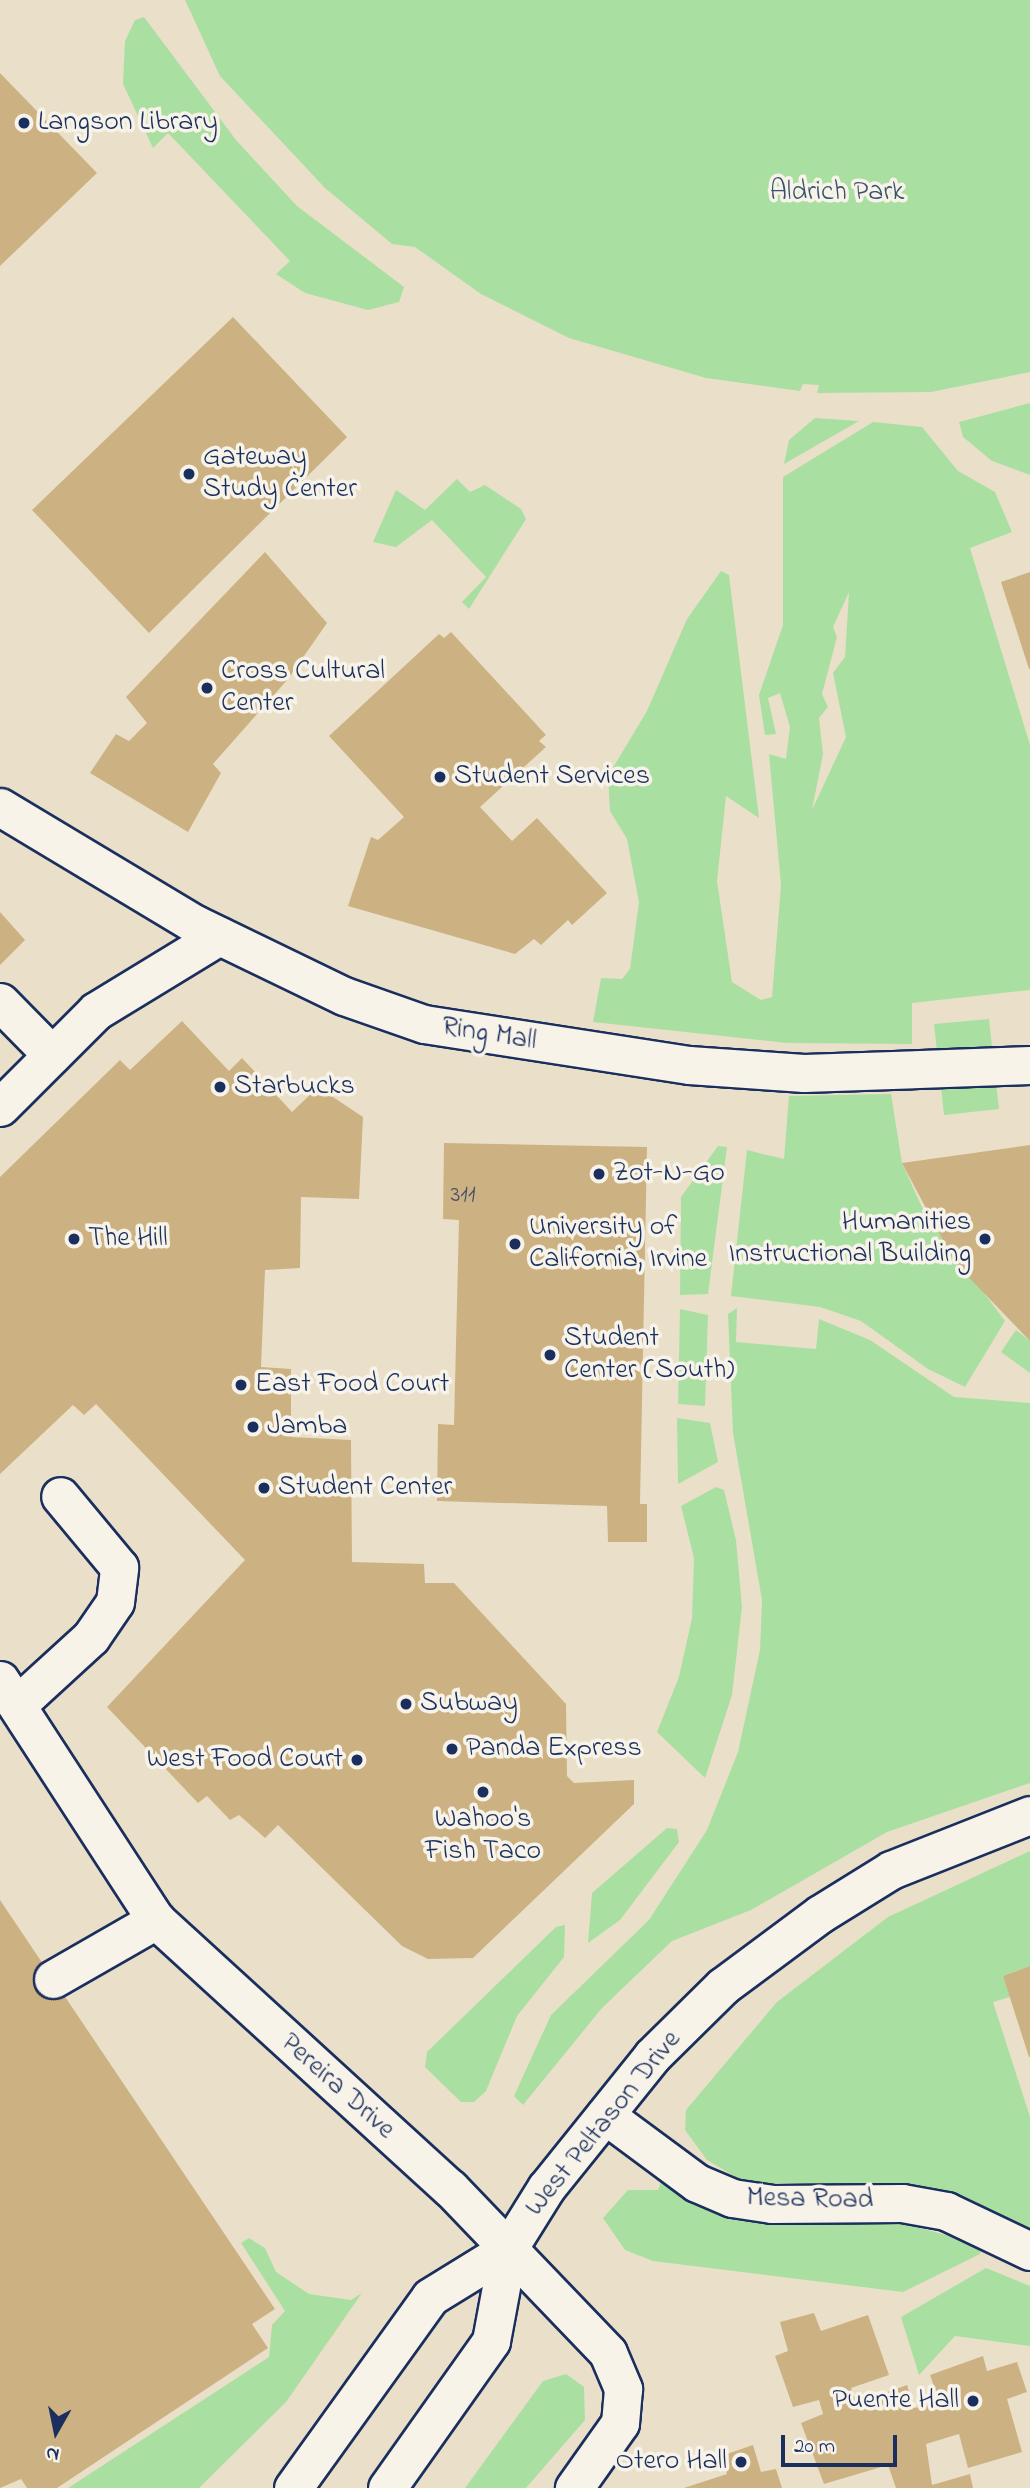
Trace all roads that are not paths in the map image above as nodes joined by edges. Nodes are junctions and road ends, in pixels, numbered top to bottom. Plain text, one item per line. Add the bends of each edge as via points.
1 (0, 807) edge
2 (219, 936) junction
3 (0, 1002) edge
4 (52, 1055) junction
5 (1030, 1065) edge
6 (0, 1107) edge
7 (60, 1496) dead end
8 (9, 1691) edge
9 (1030, 1815) edge
10 (156, 1920) junction
11 (54, 1979) dead end
12 (605, 2115) junction
13 (508, 2249) junction
14 (1030, 2251) edge
15 (293, 2488) edge
16 (387, 2488) edge
17 (574, 2488) edge

1 - 2 street, Ring Mall
2 - 4 street via 96,1010
2 - 5 street, Ring Mall via 344,996 424,1024 564,1048 804,1073
3 - 4 street
4 - 6 street
7 - 8 street via 119,1567 116,1602 91,1637
8 - 10 street, Pereira Drive
9 - 12 street, West Peltason Drive via 891,1870 820,1914 723,1986 652,2056
10 - 11 street
10 - 13 street, Pereira Drive
12 - 13 street, West Peltason Drive
12 - 14 street, Mesa Road via 697,2183 732,2198 772,2204 902,2203 946,2211
13 - 15 street, West Peltason Drive via 430,2297
13 - 16 street, West Peltason Drive via 491,2341
13 - 17 street, Pereira Drive via 591,2332 623,2389 620,2423

